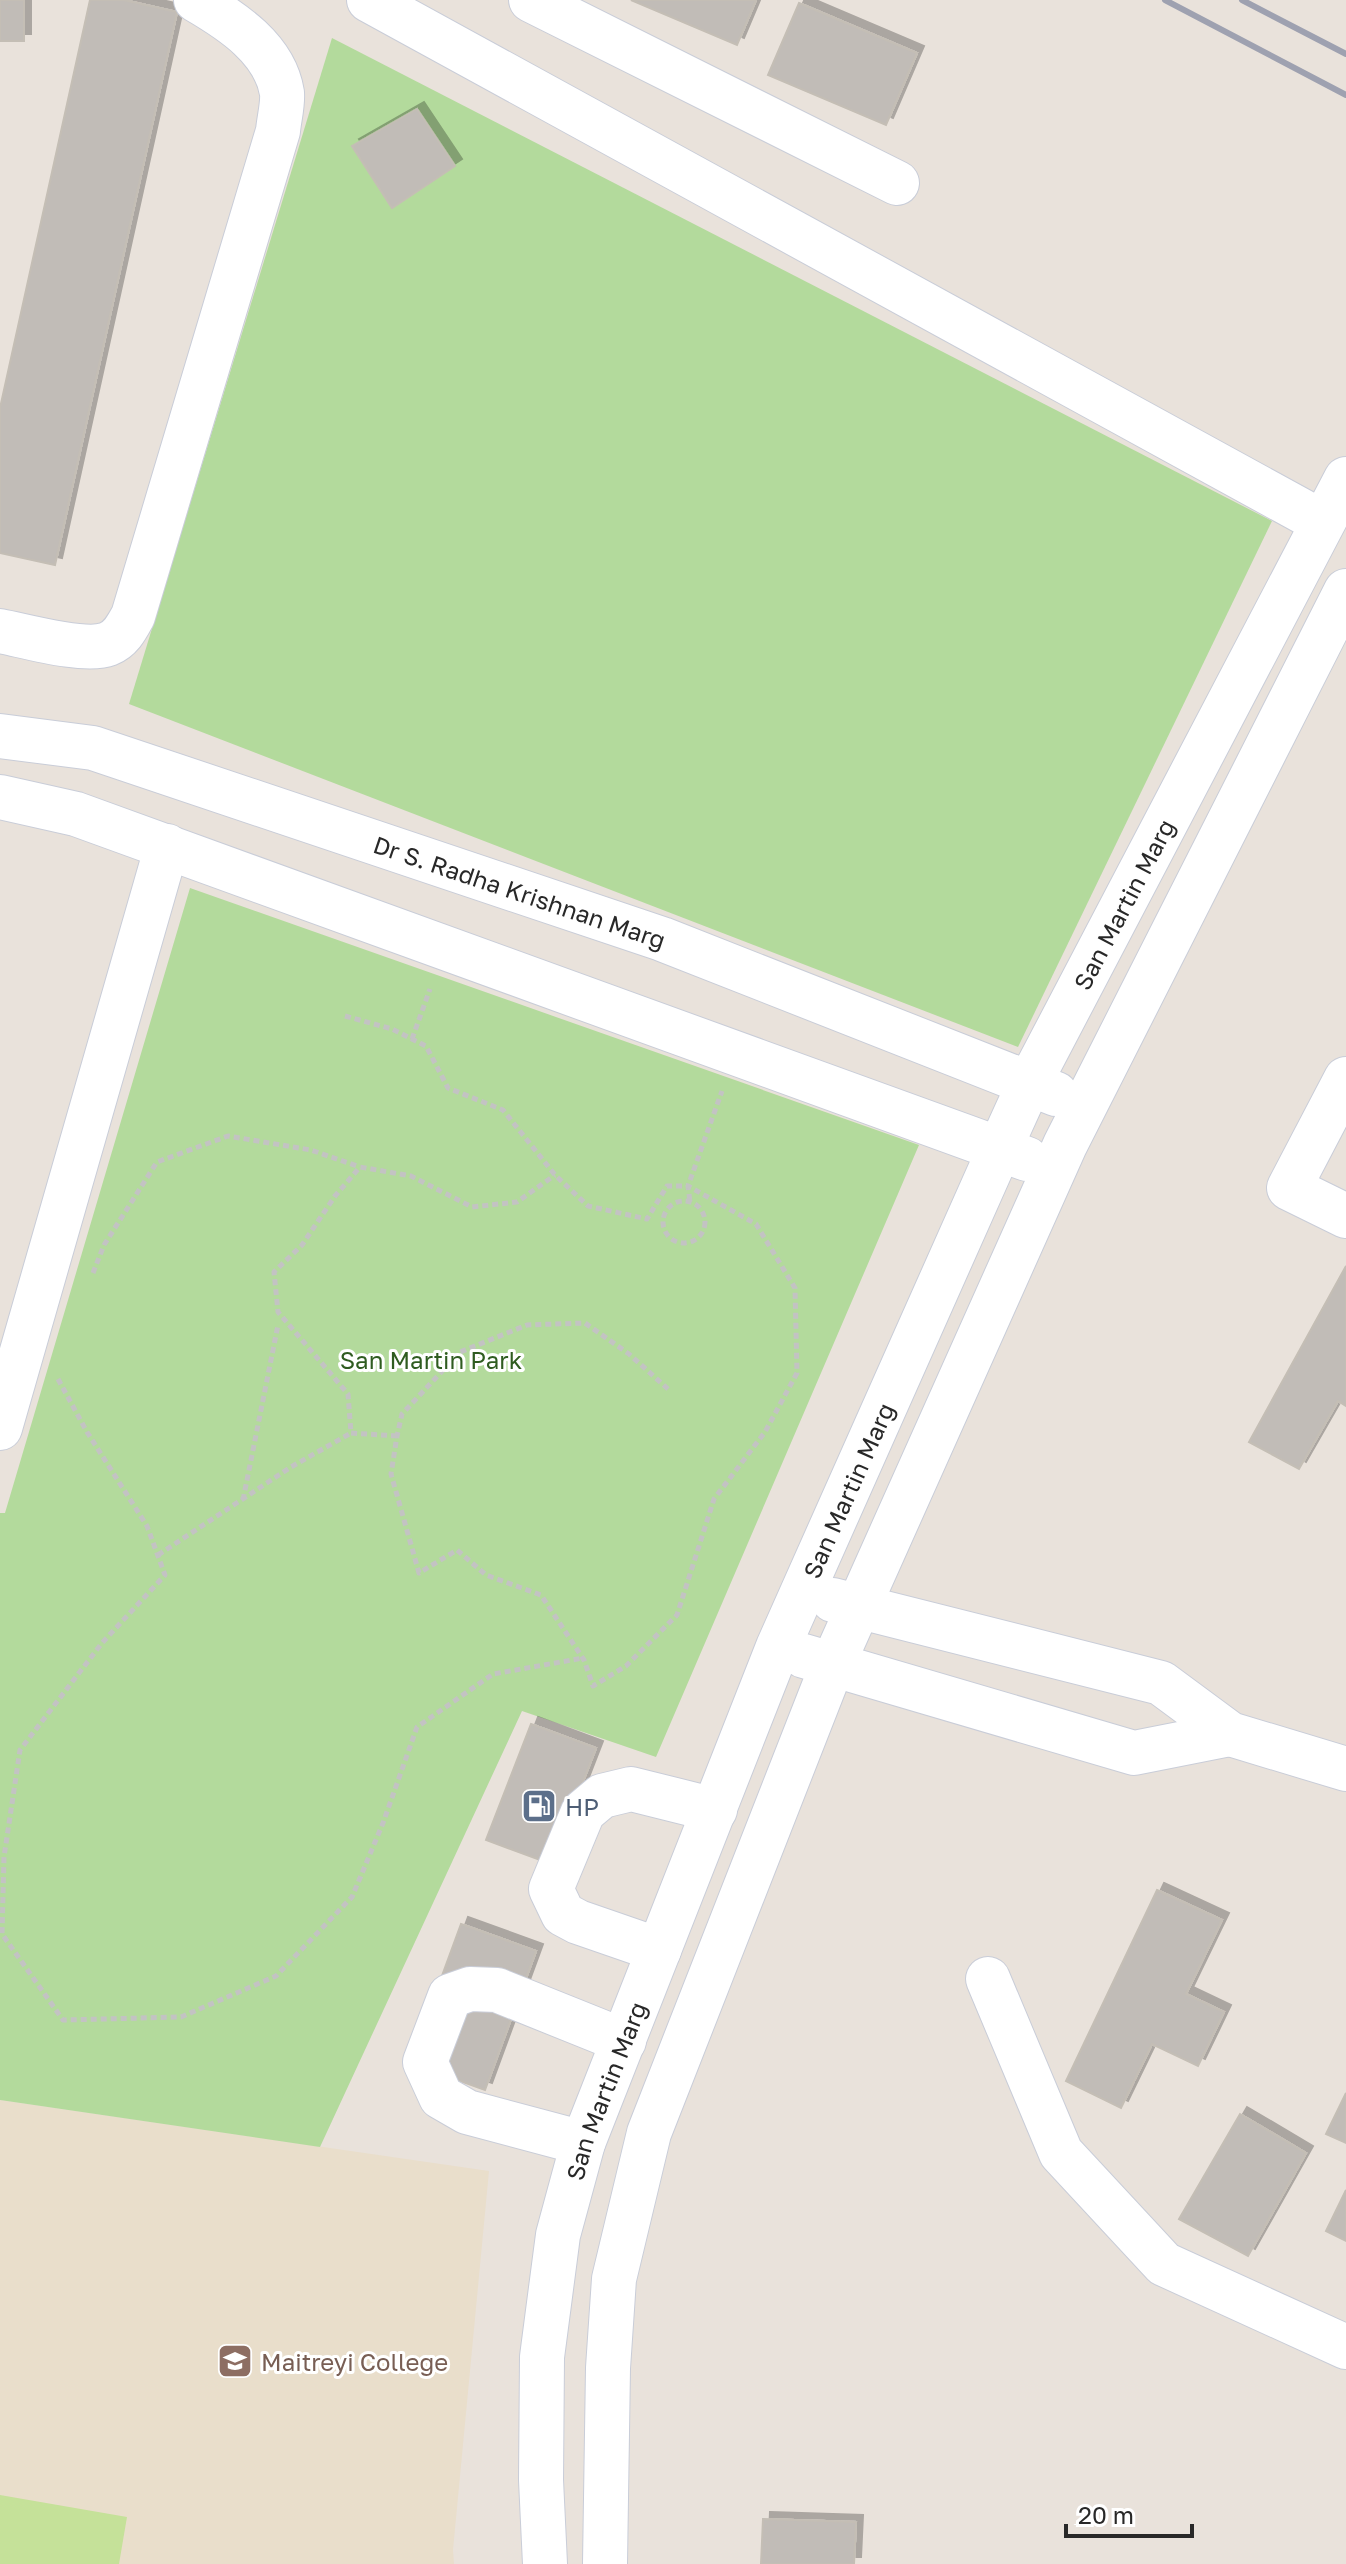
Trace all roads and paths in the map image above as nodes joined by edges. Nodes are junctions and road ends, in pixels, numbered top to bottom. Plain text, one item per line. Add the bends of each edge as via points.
1 (196, 0) edge
2 (369, 0) edge
3 (531, 0) edge
4 (897, 183) dead end
5 (1346, 479) edge
6 (1322, 522) junction
7 (1346, 591) edge
8 (0, 631) edge
9 (0, 736) edge
10 (93, 748) junction
11 (0, 797) edge
12 (76, 814) junction
13 (167, 846) junction
14 (445, 947) junction
15 (345, 1016) dead end
16 (412, 1039) junction
17 (736, 1053) junction
18 (1346, 1079) edge
19 (1030, 1082) junction
20 (1084, 1107) junction
21 (1000, 1148) junction
22 (360, 1167) junction
23 (1054, 1169) junction
24 (555, 1175) junction
25 (688, 1186) junction
26 (690, 1202) junction
27 (1346, 1216) edge
28 (93, 1273) dead end
29 (278, 1325) dead end
30 (54, 1371) dead end
31 (668, 1389) dead end
32 (0, 1428) edge
33 (351, 1433) junction
34 (397, 1436) junction
35 (243, 1500) junction
36 (158, 1555) junction
37 (803, 1591) junction
38 (859, 1607) junction
39 (778, 1647) junction
40 (583, 1658) junction
41 (832, 1666) junction
42 (1230, 1734) junction
43 (1346, 1769) edge
44 (715, 1810) junction
45 (659, 1950) junction
46 (988, 1979) dead end
47 (624, 2041) junction
48 (583, 2143) junction
49 (1346, 2347) edge
50 (545, 2564) edge
51 (605, 2564) edge

1 - 8 street via 241,29 270,60 282,94 278,131 133,616 124,633 108,644 87,647
2 - 6 street
3 - 4 street
5 - 6 street, San Martin Marg
6 - 19 street, San Martin Marg
7 - 20 street
9 - 10 street, Dr S. Radha Krishnan Marg
10 - 12 street
10 - 19 street, Dr S. Radha Krishnan Marg via 662,939
11 - 12 street
12 - 13 street
13 - 14 street
13 - 32 street
14 - 16 path
14 - 17 street
15 - 16 path
16 - 24 path via 426,1046 448,1088 503,1110
17 - 21 street
17 - 25 path
18 - 27 street via 1289,1188
19 - 20 street, Dr S. Radha Krishnan Marg
19 - 21 street, San Martin Marg
20 - 23 street
21 - 23 street
21 - 37 street, San Martin Marg
22 - 24 path via 411,1176 472,1207 517,1202
22 - 28 path via 311,1150 228,1136 157,1162 104,1245
22 - 33 path via 302,1245 274,1272 278,1312 348,1394
23 - 38 street
24 - 25 path via 588,1206 647,1219 667,1186
25 - 26 path
25 - 40 path via 756,1224 795,1288 797,1373 765,1432 714,1499 677,1615 626,1666 593,1686
26 - 26 path via 705,1217 704,1228 699,1238 678,1243 668,1237 663,1216 668,1207
29 - 35 path
30 - 36 path via 147,1526
31 - 34 path via 585,1323 527,1325 460,1352 402,1414
33 - 34 path
33 - 35 path
34 - 40 path via 391,1474 419,1573 457,1550 486,1575 541,1595
35 - 36 path
36 - 40 path via 165,1575 102,1643 20,1750 4,1857 2,1934 63,2020 181,2017 276,1976 352,1897 417,1727 493,1674
37 - 38 street
37 - 39 street, San Martin Marg
38 - 41 street
38 - 42 street via 1161,1683
39 - 41 street
39 - 44 street, San Martin Marg
41 - 42 street via 1134,1753
41 - 51 street via 645,2148 614,2279
42 - 43 street
44 - 45 street, San Martin Marg
44 - 45 street via 631,1789 602,1796 583,1812 551,1889 563,1914
45 - 47 street, San Martin Marg
46 - 49 street via 1061,2153 1164,2264
47 - 48 street, San Martin Marg
47 - 48 street via 497,1990 470,1989 450,1996 425,2062 441,2097 467,2112
48 - 50 street, San Martin Marg via 558,2235 542,2357

